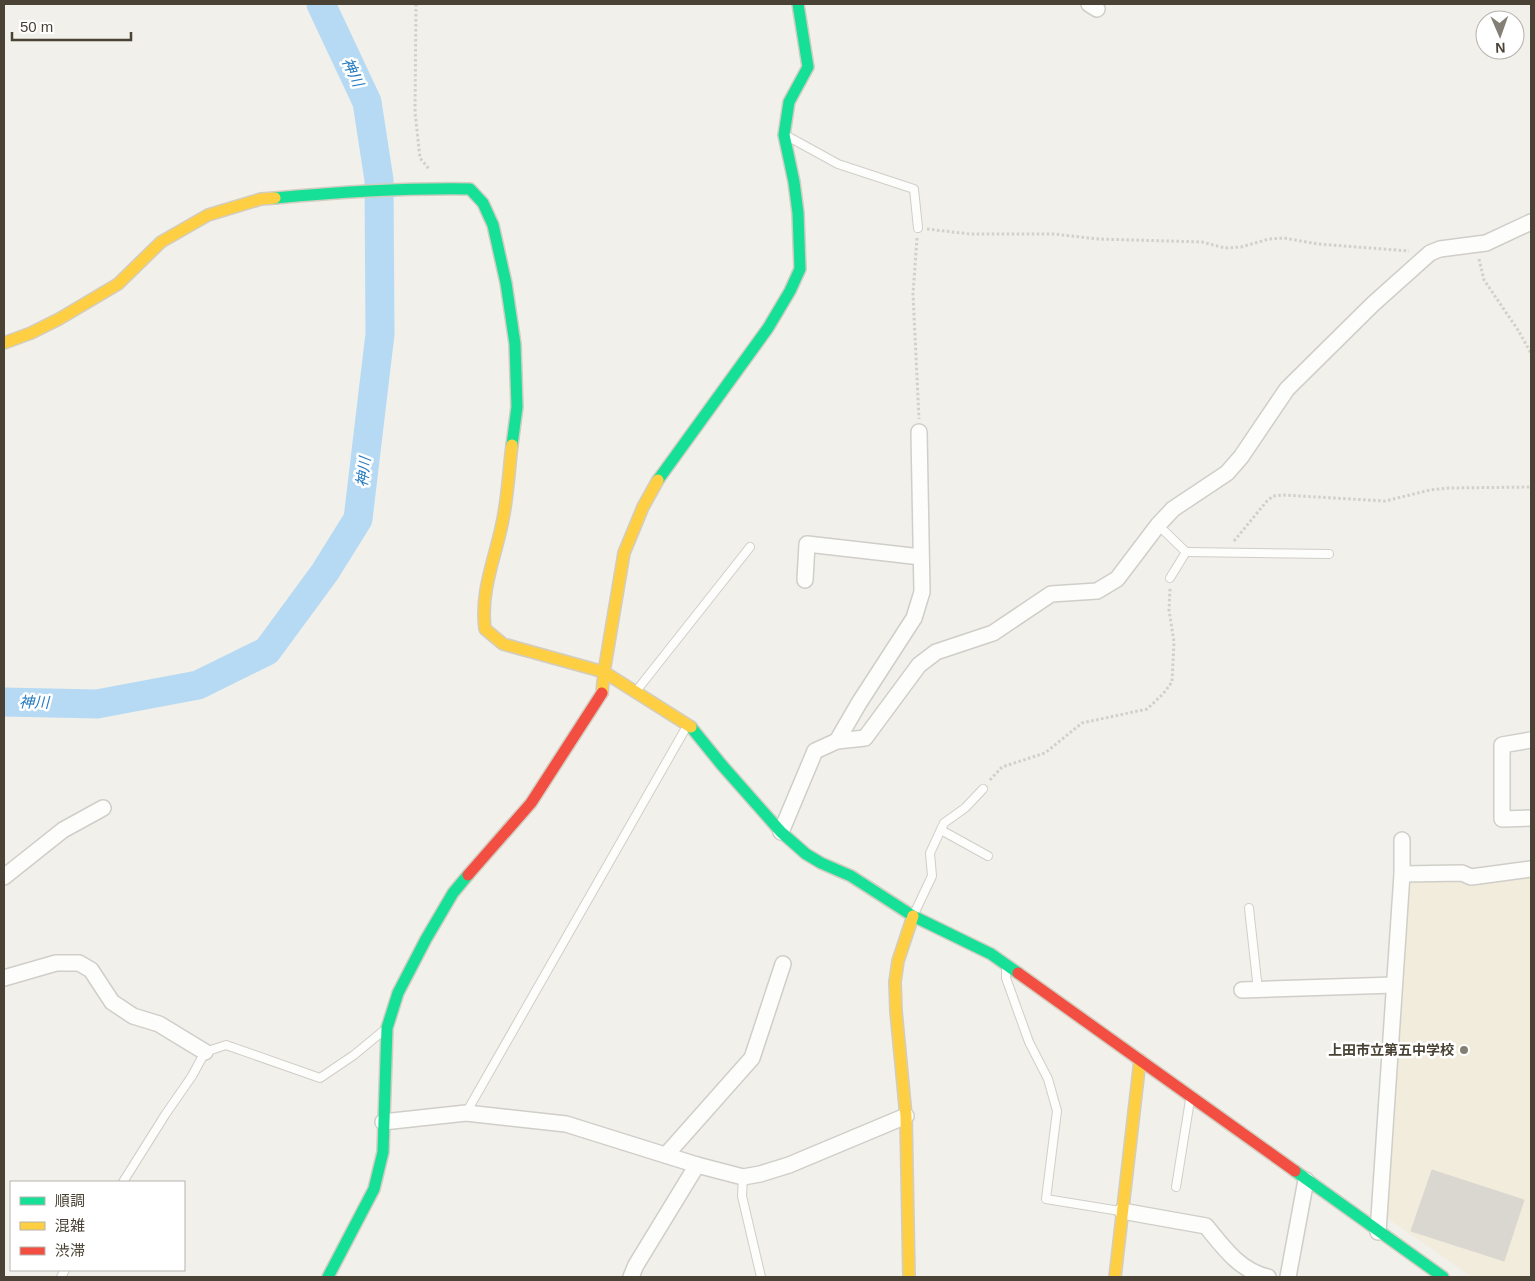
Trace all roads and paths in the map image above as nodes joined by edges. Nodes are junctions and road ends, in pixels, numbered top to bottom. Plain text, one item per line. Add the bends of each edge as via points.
1 (416, 4) edge
2 (798, 4) edge
3 (784, 135) junction
4 (436, 171) dead end
5 (1531, 222) edge
6 (918, 228) junction
7 (1476, 244) junction
8 (1430, 253) junction
9 (4, 343) edge
10 (1531, 354) edge
11 (919, 432) joint
12 (1531, 487) edge
13 (1158, 526) junction
14 (750, 546) dead end
15 (1186, 552) junction
16 (1225, 552) junction
17 (1329, 554) dead end
18 (921, 557) junction
19 (1170, 578) joint
20 (805, 580) dead end
21 (604, 672) junction
22 (635, 692) junction
23 (689, 724) junction
24 (1531, 740) edge
25 (837, 741) junction
26 (983, 789) joint
27 (103, 808) dead end
28 (1531, 818) edge
29 (941, 830) junction
30 (781, 832) junction
31 (1402, 840) dead end
32 (988, 856) dead end
33 (1531, 869) edge
34 (1402, 874) junction
35 (4, 878) edge
36 (1249, 908) dead end
37 (913, 916) junction
38 (783, 964) dead end
39 (1006, 965) junction
40 (4, 978) edge
41 (1394, 985) junction
42 (1242, 990) dead end
43 (1258, 990) junction
44 (387, 1028) junction
45 (205, 1052) junction
46 (1140, 1060) junction
47 (1190, 1096) junction
48 (466, 1113) junction
49 (906, 1116) junction
50 (383, 1122) junction
51 (666, 1155) junction
52 (697, 1165) junction
53 (743, 1177) junction
54 (1306, 1180) junction
55 (124, 1181) edge
56 (1176, 1187) dead end
57 (1122, 1211) junction
58 (1378, 1232) junction
59 (328, 1277) edge
60 (631, 1277) edge
61 (761, 1277) edge
62 (909, 1277) edge
63 (1116, 1277) edge
64 (1268, 1277) edge
65 (1288, 1277) edge
66 (1443, 1277) edge

1 - 4 path via 414,112 420,158 427,168
2 - 3 street via 808,66 789,102
3 - 6 lane via 838,164 914,189
3 - 21 street via 798,213 800,269 768,328 661,474 643,507 624,553
5 - 7 street via 1486,243
6 - 8 path via 970,234 1054,234 1098,240 1202,242 1225,248 1284,238
6 - 11 path via 913,294
7 - 8 street via 1440,248
7 - 10 path via 1484,280
8 - 13 street via 1287,389 1241,458 1227,473 1173,509
9 - 21 street via 52,323 118,284 161,242 208,215 261,199 339,192 470,189 483,203 494,225 515,344 517,407 503,519 486,583 483,614 486,629 503,644
11 - 18 street
12 - 16 path via 1449,488 1385,501 1273,496
13 - 15 lane
13 - 25 street via 1117,579 1097,591 1051,594 993,633 936,652 919,665 866,738
14 - 22 lane
15 - 16 lane
15 - 19 lane
16 - 17 lane
18 - 20 street via 807,544
18 - 25 street via 922,592 914,618
19 - 26 path via 1174,642 1172,682 1163,694 1147,709 1082,723 1045,753 1002,767
21 - 22 street
21 - 44 street via 602,695 532,803 453,893 398,993
22 - 23 street
23 - 30 street
23 - 48 lane
24 - 28 street via 1502,745 1502,819
25 - 30 street via 815,751
26 - 29 lane via 944,823
27 - 35 street via 63,830
29 - 32 lane
29 - 37 lane via 930,853 932,876
30 - 37 street via 806,854 851,876
31 - 34 street
33 - 34 street via 1471,877 1462,873
34 - 41 street
36 - 43 lane
37 - 39 street via 991,954
37 - 49 street via 898,961 896,982
38 - 51 street via 752,1058
39 - 46 street
39 - 57 lane via 1006,978 1029,1042 1048,1079 1057,1111 1046,1199
40 - 45 street via 56,963 79,963 91,970 112,1002 133,1016 159,1024
41 - 43 street
41 - 58 street
42 - 43 street
44 - 45 lane via 320,1078 226,1045
44 - 50 street
45 - 55 lane
46 - 47 street
46 - 57 street
47 - 54 street
47 - 56 lane
48 - 50 street
48 - 51 street via 566,1124
49 - 53 street via 789,1164
49 - 62 street
50 - 59 street via 383,1152 374,1189
51 - 52 street
52 - 53 street
52 - 60 street
53 - 61 lane via 742,1196
54 - 58 street
54 - 65 street
57 - 63 street
57 - 64 street via 1206,1226 1243,1268
58 - 66 street

